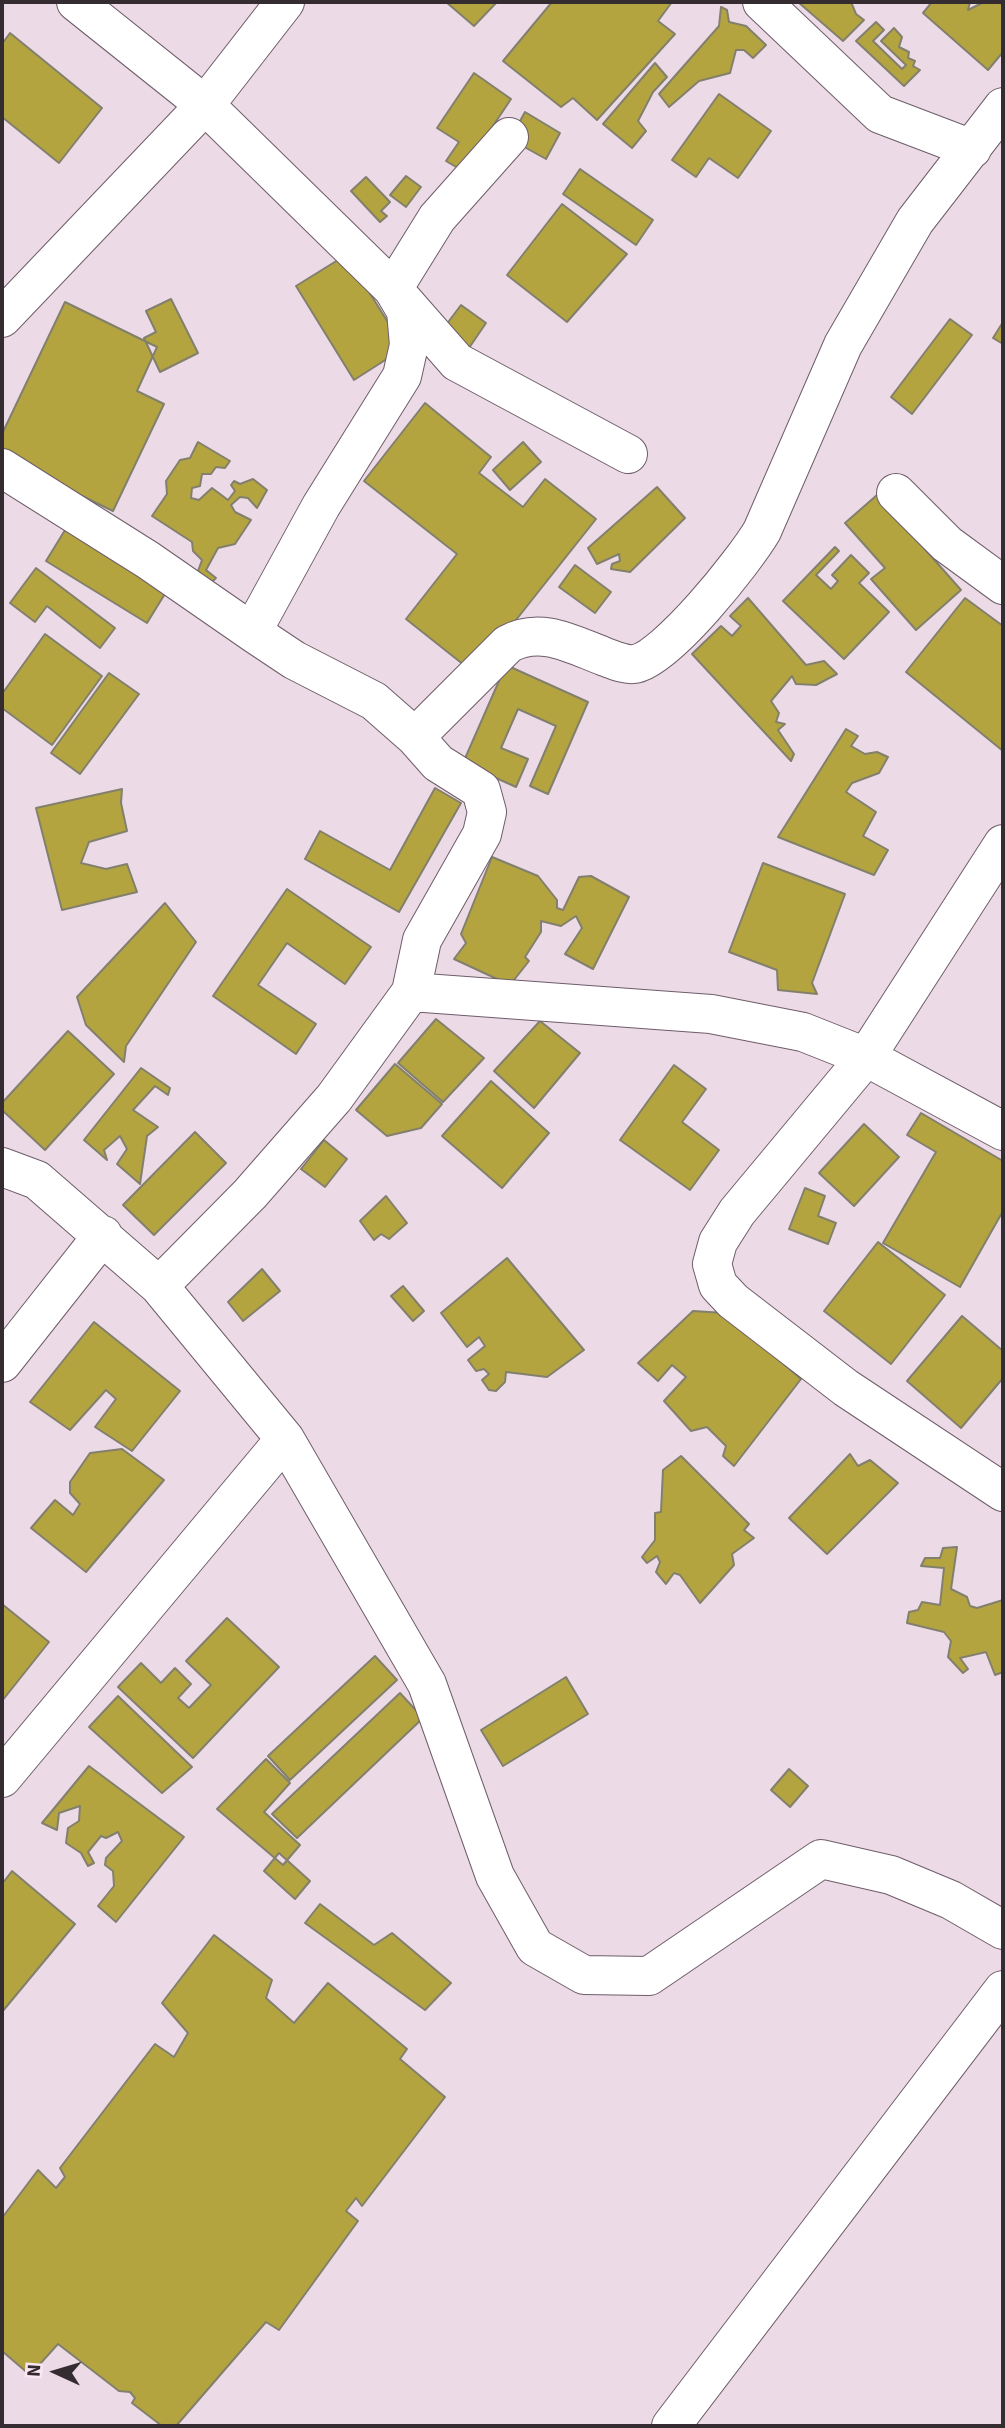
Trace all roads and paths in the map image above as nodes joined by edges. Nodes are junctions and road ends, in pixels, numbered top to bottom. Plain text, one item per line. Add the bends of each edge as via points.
1 (76, 2) edge
2 (285, 2) edge
3 (762, 2) edge
4 (205, 105) junction
5 (1003, 107) edge
6 (509, 137) dead end
7 (972, 149) junction
8 (393, 289) junction
9 (2, 318) edge
10 (628, 454) dead end
11 (2, 468) edge
12 (896, 493) dead end
13 (1003, 585) edge
14 (252, 632) junction
15 (415, 737) junction
16 (1003, 844) edge
17 (411, 992) junction
18 (866, 1056) junction
19 (1003, 1131) edge
20 (2, 1167) edge
21 (103, 1235) junction
22 (159, 1286) junction
23 (2, 1363) edge
24 (285, 1440) junction
25 (1003, 1492) edge
26 (2, 1778) edge
27 (1003, 1930) edge
28 (1003, 1990) edge
29 (671, 2426) edge

1 - 4 street
2 - 4 street
3 - 7 street via 880,114
4 - 8 street
4 - 9 street
5 - 7 street
6 - 8 street via 437,218
7 - 15 street via 915,221 849,333 762,531 705,607 649,657 634,664 546,635 524,635 508,644
8 - 10 street via 457,362
8 - 14 street via 406,311 409,345 402,376 321,506
11 - 14 street
12 - 13 street via 947,544
14 - 15 street via 294,660 374,701
15 - 17 street via 438,763 481,790 487,812 482,834 422,940
16 - 18 street
17 - 18 street via 710,1014 803,1032
17 - 22 street via 334,1097 250,1194
18 - 19 street
18 - 25 street via 737,1212 718,1242 712,1264 718,1285 846,1388
20 - 21 street via 37,1180
21 - 22 street
21 - 23 street
22 - 24 street
24 - 26 street
24 - 27 street via 427,1684 495,1875 535,1947 584,1975 649,1976 821,1859 891,1875 951,1900
28 - 29 street

